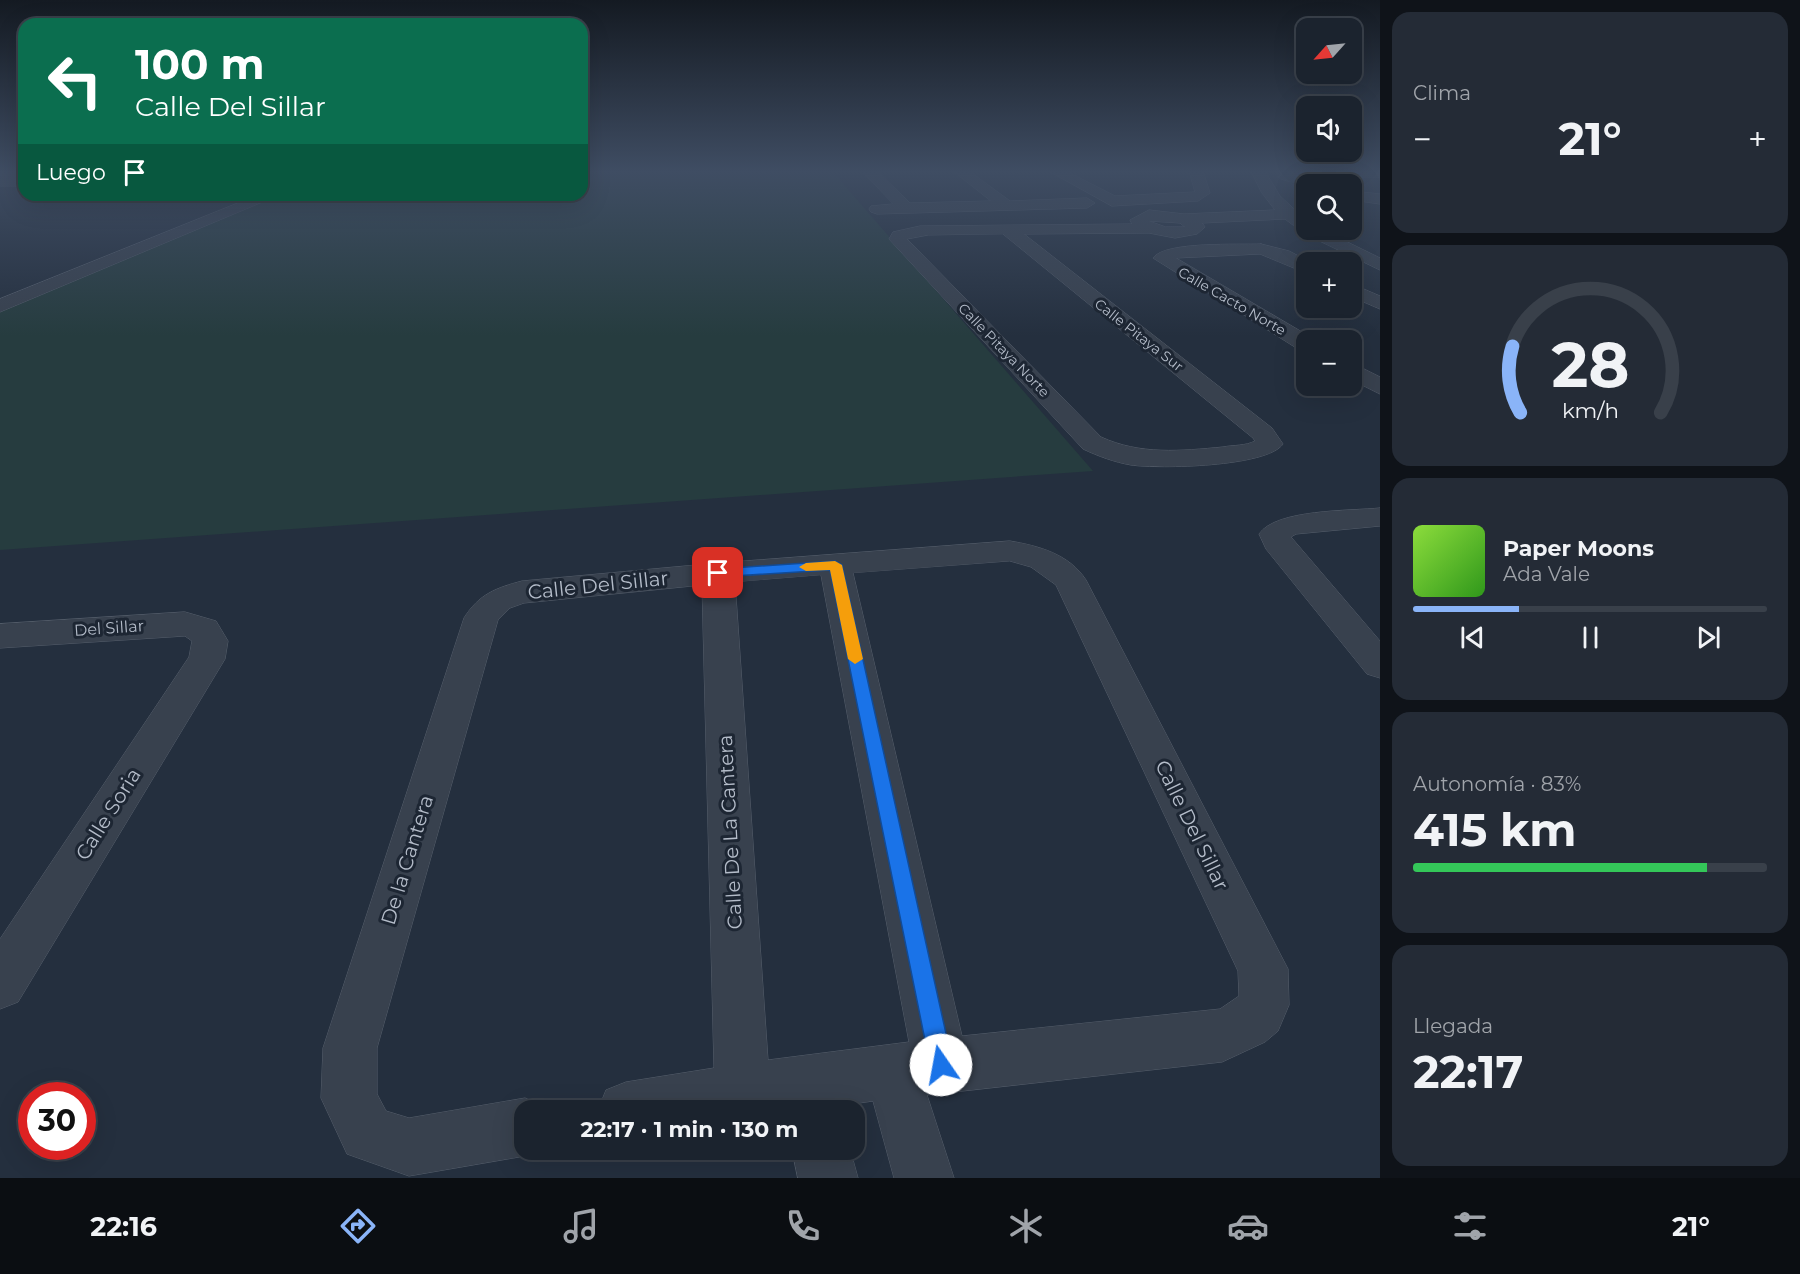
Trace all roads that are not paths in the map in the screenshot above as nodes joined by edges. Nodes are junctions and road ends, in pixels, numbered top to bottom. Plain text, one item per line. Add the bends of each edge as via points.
1 (195, 226) edge
2 (1116, 226) edge
3 (1163, 226) edge
4 (1193, 226) edge
5 (1006, 228) junction
6 (1333, 240) edge
7 (1358, 240) edge
8 (1226, 250) junction
9 (1204, 251) junction
10 (1380, 252) edge
11 (1296, 263) edge
12 (1380, 265) edge
13 (45, 266) dead end
14 (80, 273) junction
15 (1362, 295) edge
16 (1380, 303) edge
17 (0, 306) edge
18 (1296, 338) edge
19 (1362, 376) edge
20 (1380, 387) edge
21 (1124, 457) joint
22 (1380, 518) edge
23 (835, 565) junction
24 (718, 573) junction
25 (505, 596) joint
26 (0, 636) edge
27 (210, 641) joint
28 (1380, 665) edge
29 (0, 984) edge
30 (917, 1068) junction
31 (742, 1090) junction
32 (809, 1096) edge
33 (684, 1100) edge
34 (514, 1129) edge
35 (824, 1160) edge
36 (828, 1178) edge
37 (924, 1178) edge

1 - 14 street
2 - 5 street via 1099,230
3 - 9 street, Calle Cacto Norte
4 - 8 street
5 - 21 street, Calle Pitaya Norte via 904,233 898,239 1092,443
5 - 21 street, Calle Pitaya Sur via 1263,433 1270,444 1257,452 1142,460
6 - 12 street
7 - 10 street
8 - 9 street
8 - 11 street via 1270,250
9 - 18 street, Calle Cacto Norte via 1162,258
13 - 14 street
14 - 17 street
15 - 16 street
19 - 20 street
22 - 28 street via 1289,526 1274,534
23 - 24 street, Calle Del Sillar
23 - 30 street
23 - 30 street, Calle Del Sillar via 1010,550 1035,554 1070,580 1263,969 1266,999 1253,1020 1222,1035
24 - 25 street, Calle Del Sillar
24 - 31 street, Calle De La Cantera
25 - 34 street, De la Cantera via 489,604 481,618 350,1048 349,1098 367,1134 409,1147
26 - 27 street, Del Sillar via 185,624 204,628
27 - 29 street, Calle Soria via 207,659
30 - 32 street, Calle Del Sillar
30 - 37 street
31 - 32 street, Calle Del Sillar
31 - 33 street, Calle Del Sillar
35 - 36 street

